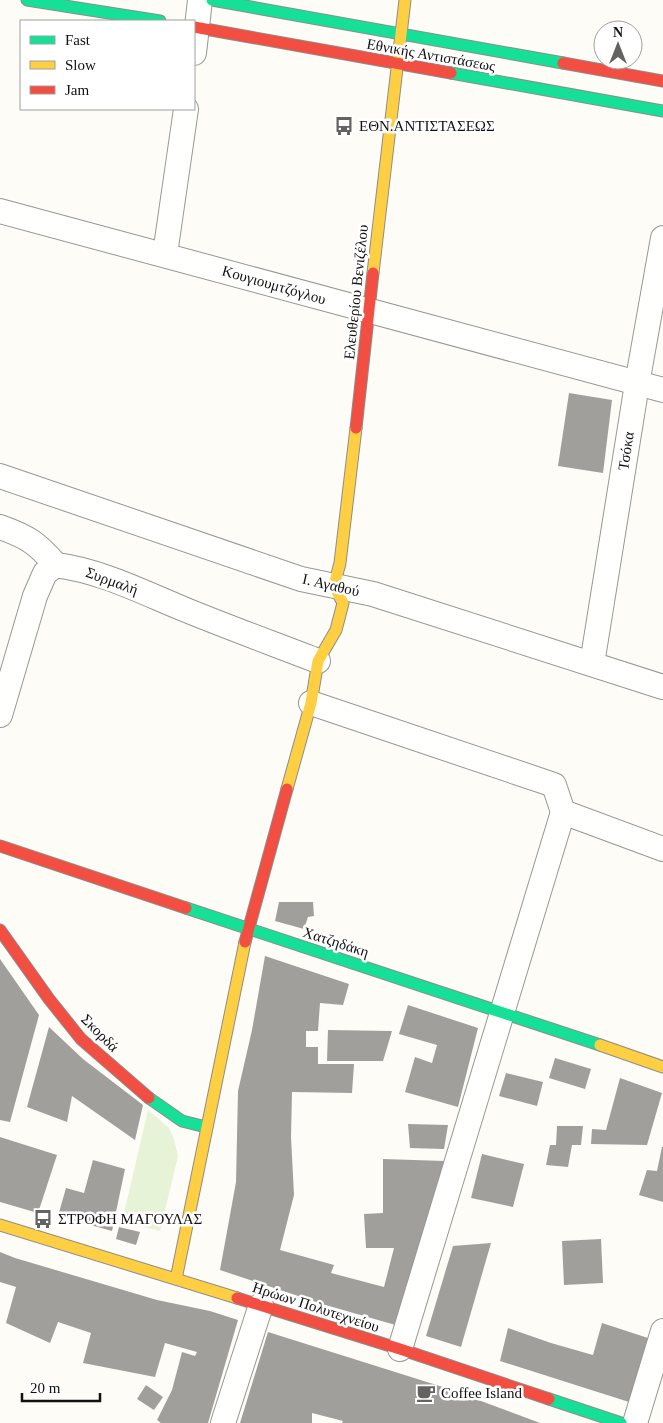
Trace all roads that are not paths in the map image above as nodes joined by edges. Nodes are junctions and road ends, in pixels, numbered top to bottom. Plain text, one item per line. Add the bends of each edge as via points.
1 (27, 0) edge
2 (200, 0) edge
3 (212, 0) edge
4 (405, 0) edge
5 (154, 20) edge
6 (196, 27) edge
7 (401, 34) junction
8 (195, 40) edge
9 (397, 64) junction
10 (663, 81) edge
11 (186, 110) edge
12 (663, 111) edge
13 (0, 211) edge
14 (663, 238) edge
15 (165, 254) junction
16 (368, 311) junction
17 (637, 384) junction
18 (663, 390) edge
19 (0, 476) edge
20 (0, 526) edge
21 (56, 565) junction
22 (334, 586) junction
23 (318, 661) junction
24 (592, 664) junction
25 (663, 687) edge
26 (310, 703) junction
27 (0, 715) edge
28 (563, 812) junction
29 (0, 846) edge
30 (663, 848) edge
31 (248, 928) junction
32 (0, 930) edge
33 (501, 1012) junction
34 (663, 1067) edge
35 (206, 1126) junction
36 (0, 1225) edge
37 (176, 1279) junction
38 (261, 1305) junction
39 (663, 1331) edge
40 (400, 1350) junction
41 (223, 1423) edge
42 (621, 1423) edge
43 (635, 1423) edge

1 - 5 street
2 - 6 street
3 - 7 street, Εθνικής Αντιστάσεως
4 - 7 street, Ελευθερίου Βενιζέλου
6 - 8 street
6 - 9 street, Εθνικής Αντιστάσεως
7 - 9 street, Ελευθερίου Βενιζέλου
7 - 10 street, Εθνικής Αντιστάσεως
9 - 12 street, Εθνικής Αντιστάσεως
9 - 16 street, Ελευθερίου Βενιζέλου
11 - 15 street
13 - 15 street, Κουγιουμτζόγλου
14 - 17 street, Τσόκα
15 - 16 street, Κουγιουμτζόγλου
16 - 17 street, Κουγιουμτζόγλου
16 - 22 street, Ελευθερίου Βενιζέλου via 340,563
17 - 18 street, Κουγιουμτζόγλου
17 - 24 street, Τσόκα
19 - 22 street, Ι. Αγαθού via 301,579
20 - 21 street via 40,546
21 - 23 street, Συρμαλή via 115,580
21 - 27 street via 45,573 35,596
22 - 23 street via 343,603 336,630
22 - 24 street, Ι. Αγαθού via 373,594
23 - 26 street
24 - 25 street, Ι. Αγαθού
26 - 28 street via 554,786
26 - 31 street
28 - 30 street
28 - 33 street
29 - 31 street, Χατζηδάκη
31 - 33 street, Χατζηδάκη
31 - 35 street
32 - 35 street, Σκορδά via 81,1039 147,1097 182,1120
33 - 34 street, Χατζηδάκη
33 - 40 street
35 - 37 street
36 - 37 street, Ηρώων Πολυτεχνείου
37 - 38 street, Ηρώων Πολυτεχνείου
38 - 40 street, Ηρώων Πολυτεχνείου
38 - 41 street
39 - 43 street
40 - 42 street, Ηρώων Πολυτεχνείου

